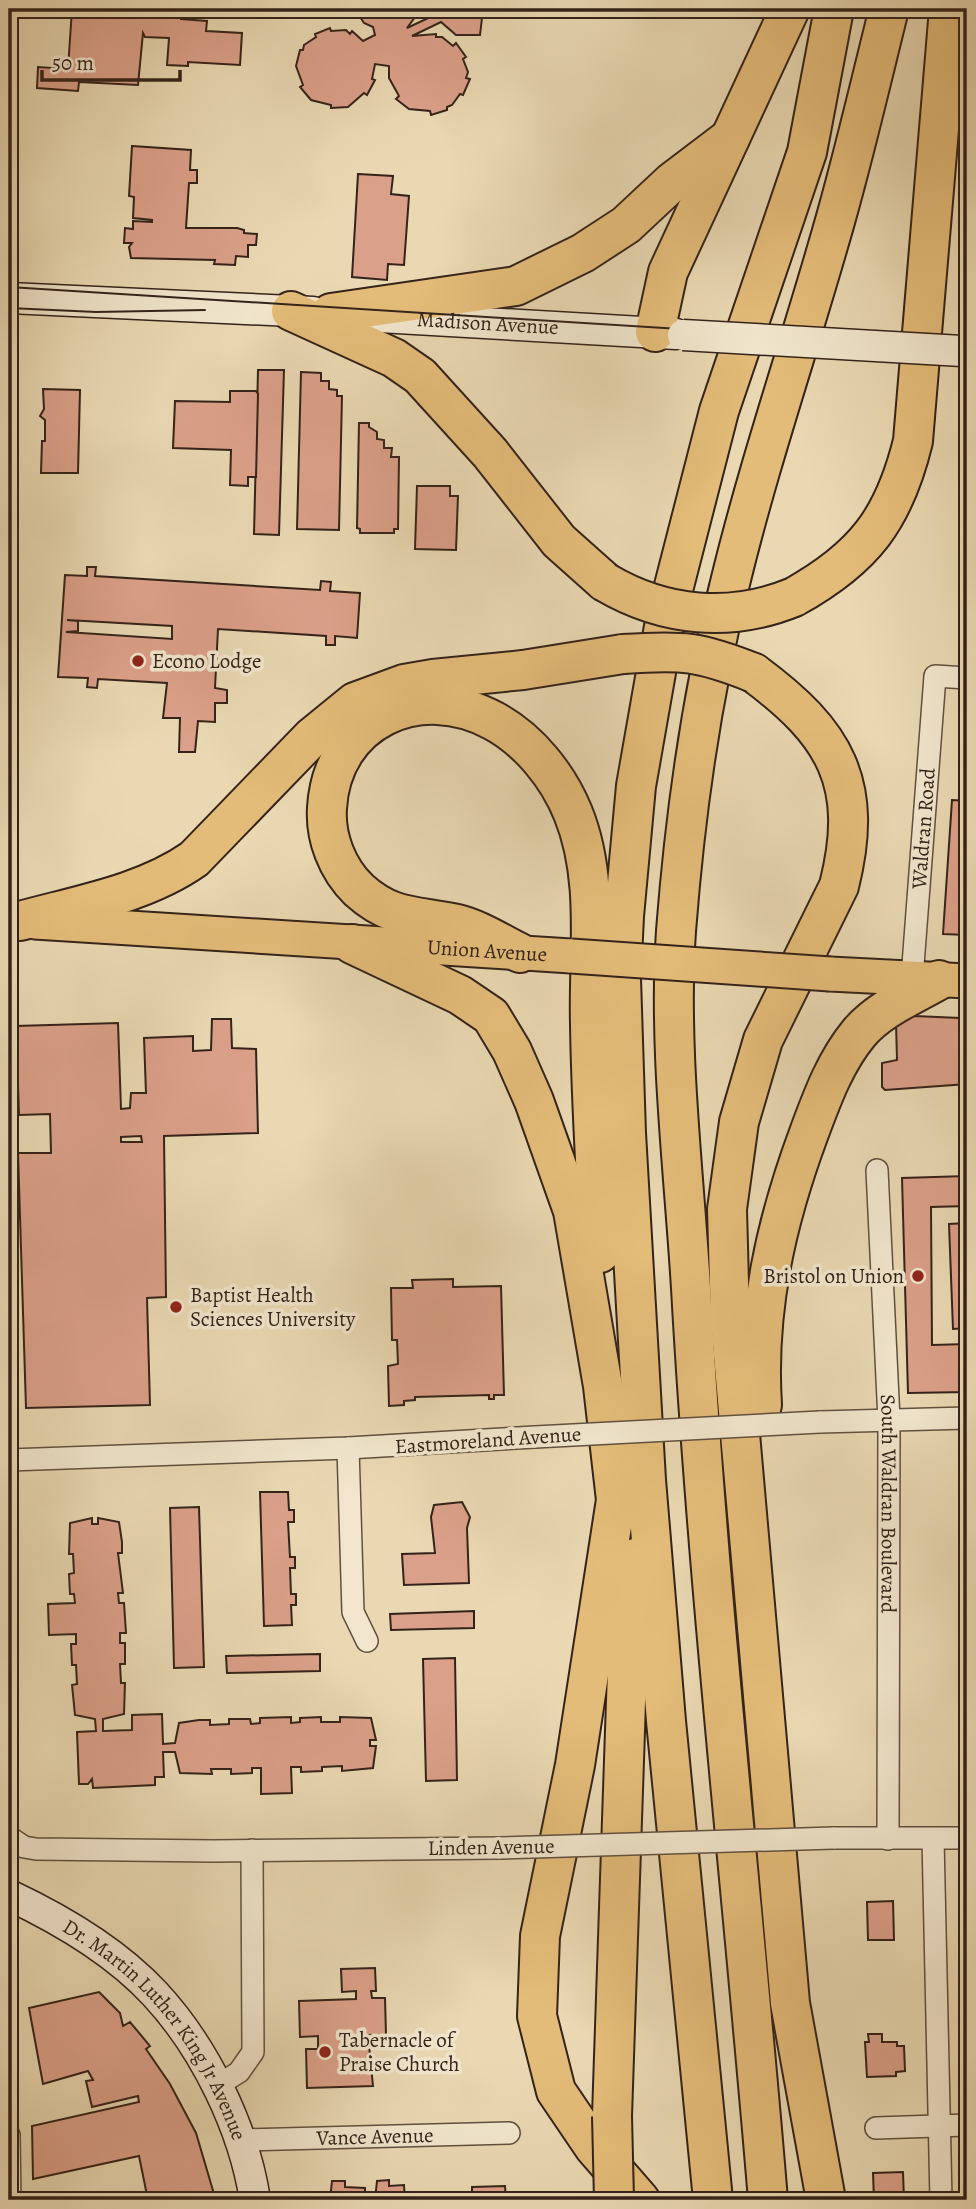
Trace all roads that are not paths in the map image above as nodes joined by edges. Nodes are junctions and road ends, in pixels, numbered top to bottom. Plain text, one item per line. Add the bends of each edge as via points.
1 (790, 9) edge
2 (834, 9) edge
3 (890, 9) edge
4 (949, 9) edge
5 (945, 58) junction
6 (967, 129) edge
7 (730, 138) junction
8 (9, 298) edge
9 (291, 311) junction
10 (331, 313) junction
11 (669, 333) junction
12 (965, 352) edge
13 (967, 678) edge
14 (12, 922) edge
15 (352, 944) junction
16 (520, 953) junction
17 (939, 980) edge
18 (877, 1170) dead end
19 (603, 1386) junction
20 (967, 1418) edge
21 (889, 1420) junction
22 (348, 1448) junction
23 (9, 1460) edge
24 (646, 1480) junction
25 (367, 1641) dead end
26 (766, 1719) junction
27 (967, 1838) edge
28 (888, 1839) junction
29 (933, 1839) junction
30 (12, 1840) edge
31 (252, 1850) junction
32 (9, 1895) edge
33 (217, 2087) junction
34 (967, 2124) edge
35 (938, 2125) junction
36 (876, 2128) dead end
37 (509, 2133) dead end
38 (9, 2135) edge
39 (763, 2138) junction
40 (240, 2140) junction
41 (10, 2200) edge
42 (255, 2200) edge
43 (614, 2200) edge
44 (640, 2200) edge
45 (713, 2200) edge
46 (768, 2200) edge
47 (775, 2200) edge
48 (826, 2200) edge
49 (941, 2200) edge

1 - 7 highway
2 - 24 highway via 807,152 719,411 699,484 665,621 636,786 621,979
3 - 39 highway via 836,216 730,582 705,711 676,937 677,1051 696,1371
4 - 5 highway
5 - 6 highway
5 - 9 highway, bridge via 913,441 906,468 874,535 839,569 794,597 755,610 708,614 648,603 605,582 559,541 490,453 420,376 394,358
7 - 10 highway via 626,226 516,286
7 - 11 highway via 668,272
8 - 9 street, Madison Avenue
9 - 10 street, Madison Avenue
10 - 11 street, Madison Avenue
11 - 12 street, Madison Avenue, bridge
13 - 17 street, Waldran Road via 935,676
14 - 15 main road, Union Avenue
14 - 26 highway, bridge via 130,890 175,872 194,859 312,737 355,702 404,684 678,650 709,655 754,673 795,704 816,727 841,770 847,810 845,863 839,886 764,1040 740,1122 727,1209 730,1320
15 - 16 main road, Union Avenue
15 - 19 highway via 479,1005 502,1030 534,1101 573,1211
16 - 17 main road, Union Avenue, bridge
16 - 19 highway via 459,925 401,917 359,890 344,873 328,836 331,778 347,744 369,724 410,706 435,705 495,721 547,767 563,790 581,834 590,876 590,1051
17 - 26 highway via 873,1019 841,1059 806,1140 774,1244 765,1289 760,1366 769,1511
18 - 21 street, South Waldran Boulevard
19 - 44 highway via 616,1500 575,1765 540,1936 537,2016 556,2091 594,2147
20 - 21 street, Eastmoreland Avenue
21 - 22 street, Eastmoreland Avenue, bridge
21 - 28 street, South Waldran Boulevard
22 - 23 street, Eastmoreland Avenue
22 - 25 street via 353,1612
24 - 43 highway, bridge via 631,1587 612,2116
24 - 45 highway
26 - 48 highway via 790,2003
27 - 29 street, Linden Avenue
28 - 29 street, Linden Avenue
28 - 31 street, Linden Avenue, bridge
29 - 35 street
30 - 31 street, Linden Avenue via 36,1849
31 - 33 street via 254,2044 248,2063
32 - 33 street, Dr. Martin Luther King Jr Avenue via 41,1910 124,1965 176,2020
33 - 40 street, Dr. Martin Luther King Jr Avenue
34 - 35 street
35 - 36 street
35 - 49 street
37 - 40 street, Vance Avenue
38 - 41 street
39 - 46 highway
39 - 47 highway
40 - 42 street, Dr. Martin Luther King Jr Avenue

